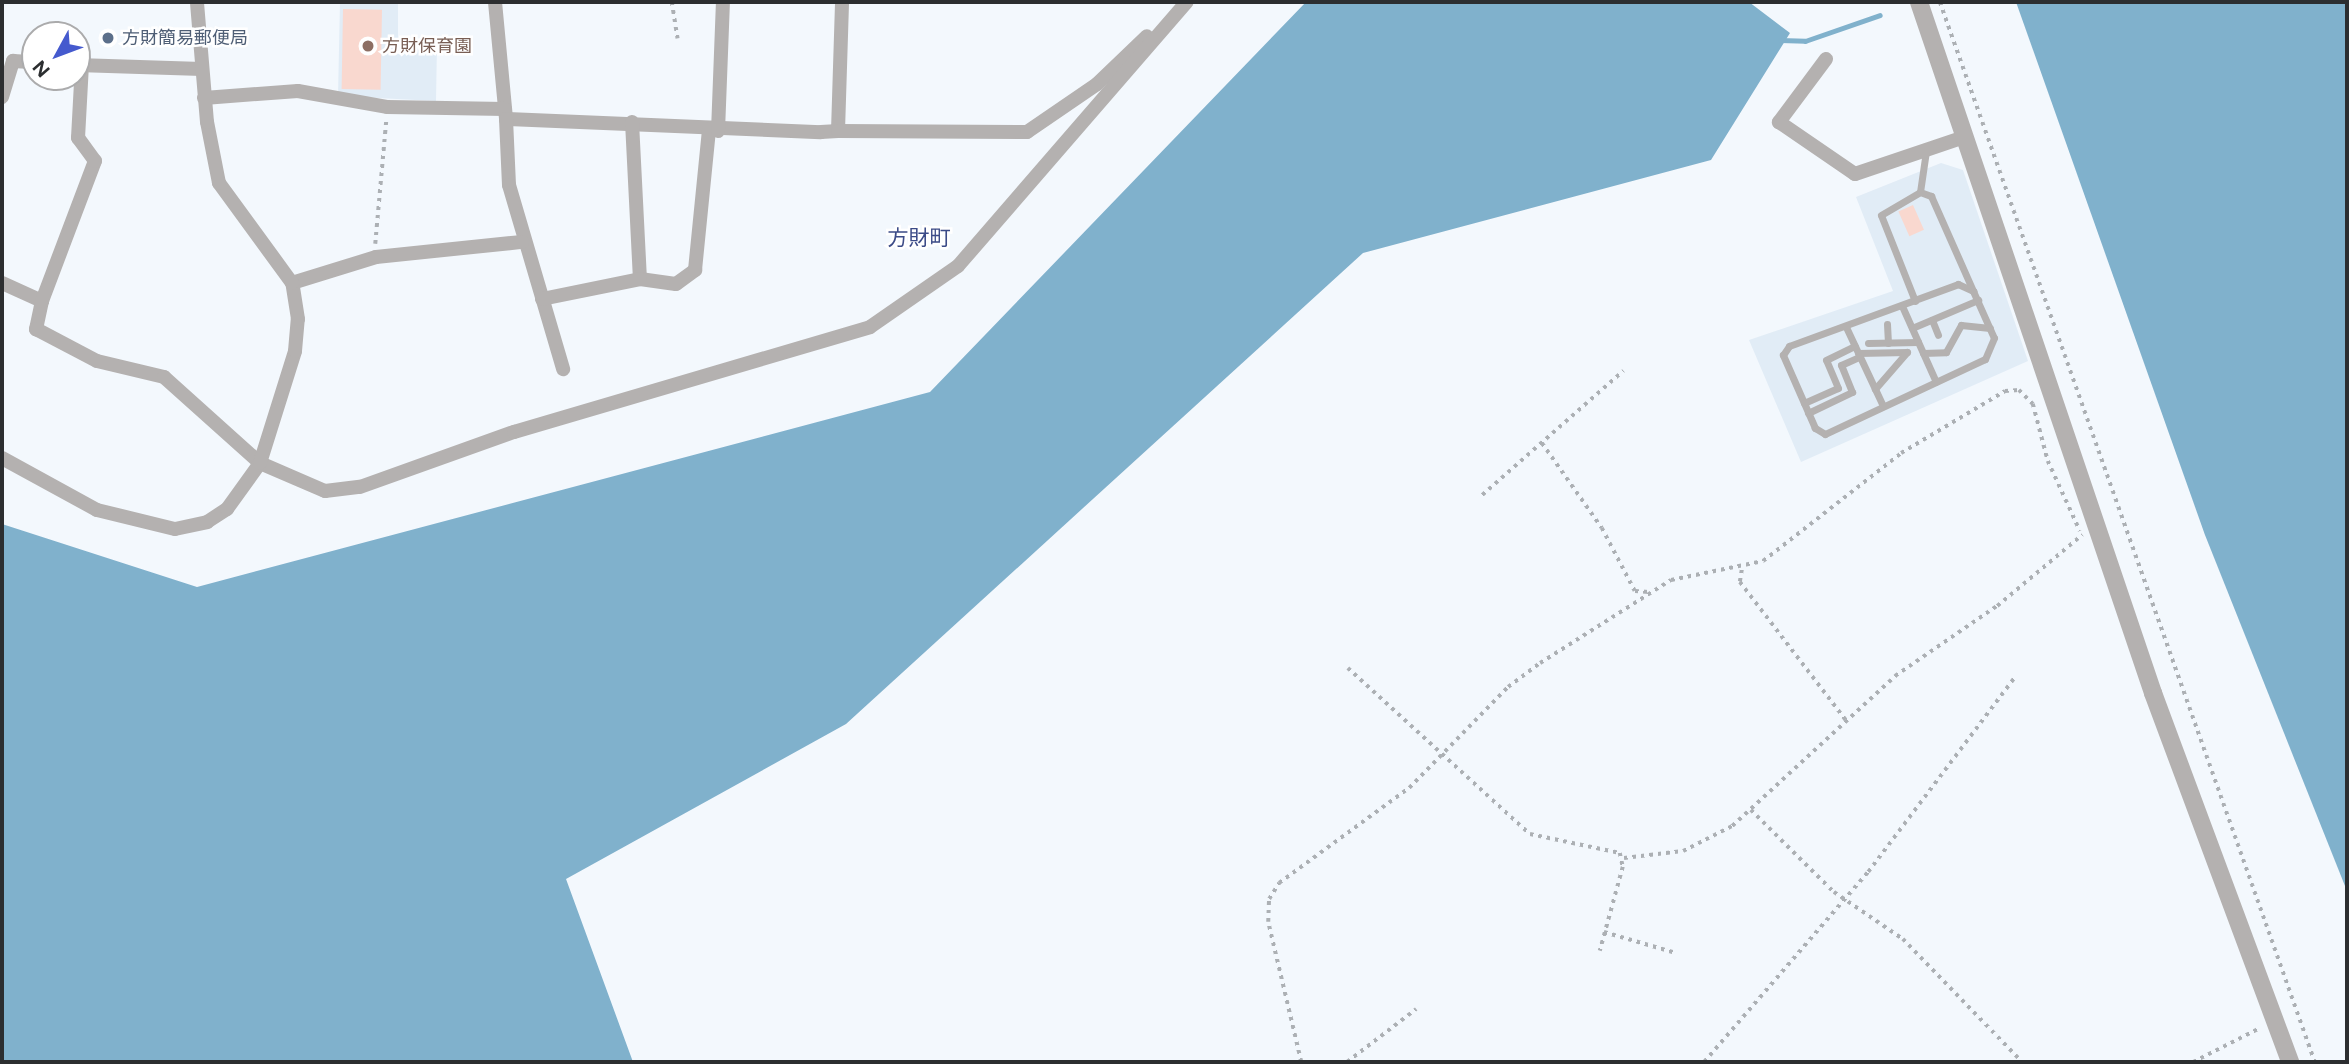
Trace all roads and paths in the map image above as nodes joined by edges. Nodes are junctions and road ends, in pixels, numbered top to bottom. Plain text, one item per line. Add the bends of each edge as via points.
1 (197, 2) edge
2 (495, 2) edge
3 (671, 2) edge
4 (723, 2) edge
5 (842, 2) edge
6 (1187, 2) edge
7 (1919, 2) edge
8 (1940, 2) edge
9 (1176, 14) junction
10 (678, 40) dead end
11 (1826, 59) dead end
12 (7, 60) edge
13 (91, 65) edge
14 (202, 69) junction
15 (79, 91) edge
16 (2, 97) edge
17 (204, 97) junction
18 (387, 107) junction
19 (505, 114) junction
20 (632, 122) junction
21 (714, 130) junction
22 (838, 131) junction
23 (1964, 137) junction
24 (1926, 150) junction
25 (1920, 192) junction
26 (522, 242) junction
27 (376, 257) junction
28 (640, 279) junction
29 (2, 283) edge
30 (292, 283) junction
31 (1973, 290) junction
32 (542, 299) junction
33 (1978, 300) junction
34 (42, 301) junction
35 (1915, 301) junction
36 (1902, 306) junction
37 (1932, 320) junction
38 (1887, 324) dead end
39 (1846, 327) junction
40 (1912, 328) junction
41 (1990, 328) junction
42 (1938, 335) dead end
43 (1918, 342) junction
44 (1868, 343) dead end
45 (1888, 343) junction
46 (1857, 352) junction
47 (1923, 353) junction
48 (563, 369) dead end
49 (1623, 371) dead end
50 (1936, 382) junction
51 (1875, 390) junction
52 (1804, 403) junction
53 (1883, 406) junction
54 (1808, 413) junction
55 (1542, 443) junction
56 (2, 458) edge
57 (260, 463) junction
58 (1482, 495) dead end
59 (2090, 533) junction
60 (1742, 570) junction
61 (1651, 592) junction
62 (1348, 668) dead end
63 (2015, 677) dead end
64 (1846, 720) junction
65 (1442, 753) junction
66 (1751, 810) junction
67 (1624, 858) junction
68 (1844, 896) junction
69 (1604, 932) junction
70 (1600, 951) dead end
71 (1676, 953) dead end
72 (1416, 1009) dead end
73 (2273, 1021) junction
74 (1301, 1062) edge
75 (1347, 1062) edge
76 (1704, 1062) edge
77 (2022, 1062) edge
78 (2193, 1062) edge
79 (2290, 1062) edge
80 (2315, 1062) edge

1 - 14 street
2 - 19 street
3 - 10 path
4 - 21 street
5 - 22 street
6 - 9 street
7 - 23 street
8 - 80 path
9 - 22 street via 1097,84 1027,132
9 - 57 street via 958,266 870,327 514,432 360,487 325,491
11 - 24 street via 1779,122 1855,174
12 - 16 street
13 - 14 street
14 - 17 street
15 - 34 street via 78,138 95,161
17 - 18 street via 298,91
17 - 30 street via 219,183
18 - 19 street
18 - 27 path via 373,215
19 - 20 street
19 - 26 street via 509,185
20 - 21 street
20 - 28 street
21 - 22 street
21 - 28 street via 695,270 686,282
23 - 24 street
23 - 59 street
24 - 25 lane
25 - 31 lane via 1931,196
25 - 35 lane via 1881,215
26 - 27 street
26 - 32 street
27 - 30 street
28 - 32 street
29 - 34 street
30 - 57 street via 295,351
31 - 33 lane
31 - 35 lane via 1958,284
32 - 48 street
33 - 37 lane
33 - 41 lane
34 - 57 street via 36,329 97,361 164,377
35 - 36 lane
36 - 39 lane
36 - 40 lane
37 - 40 lane
37 - 42 lane
38 - 45 lane
39 - 46 lane
39 - 52 lane via 1789,346 1783,355
40 - 43 lane
41 - 47 lane via 1961,325 1946,352
41 - 50 lane via 1994,338 1985,359
43 - 45 lane
43 - 47 lane
44 - 45 lane
46 - 51 lane
46 - 51 lane via 1907,352
46 - 52 lane via 1826,360 1838,387
46 - 54 lane via 1840,365 1852,392
47 - 50 lane
49 - 55 path
50 - 53 lane
51 - 53 lane
52 - 54 lane
53 - 54 lane via 1825,433
55 - 58 path
55 - 61 path via 1602,528 1635,591
56 - 57 street via 97,510 175,529 207,522 227,509
59 - 60 path via 2048,461 2033,404 2020,390 2005,391 1911,446 1763,561
59 - 64 path
59 - 73 street
60 - 61 path via 1692,572
60 - 64 path via 1740,582 1752,600
61 - 65 path via 1507,687
62 - 65 path
63 - 68 path via 1977,734
64 - 66 path
65 - 67 path via 1530,834 1611,849
65 - 74 path via 1340,845 1279,883 1269,899 1268,922
66 - 67 path via 1682,851
66 - 68 path
67 - 69 path
68 - 76 path
68 - 77 path via 1922,957
69 - 70 path
69 - 71 path
72 - 75 path
73 - 78 path
73 - 79 street

